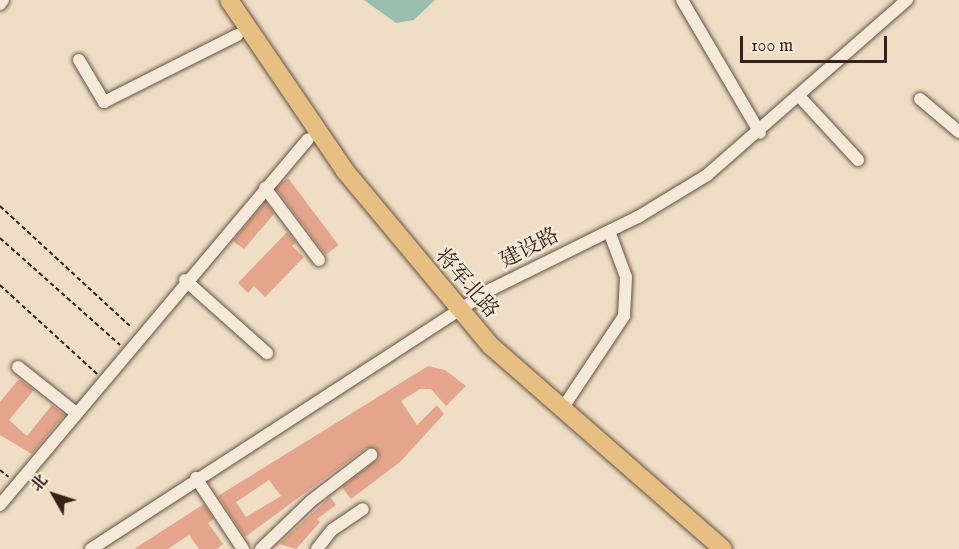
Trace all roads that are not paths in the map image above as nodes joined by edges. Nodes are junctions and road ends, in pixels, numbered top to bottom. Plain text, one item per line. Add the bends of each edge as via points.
1 (3, 0) edge
2 (216, 0) edge
3 (229, 0) edge
4 (682, 0) edge
5 (907, 0) edge
6 (0, 4) edge
7 (237, 34) junction
8 (79, 60) dead end
9 (799, 96) junction
10 (920, 99) dead end
11 (959, 132) edge
12 (759, 133) junction
13 (308, 138) junction
14 (858, 160) dead end
15 (265, 188) junction
16 (609, 231) junction
17 (320, 260) dead end
18 (185, 280) junction
19 (454, 313) junction
20 (267, 354) dead end
21 (18, 367) dead end
22 (562, 410) junction
23 (76, 413) junction
24 (372, 455) dead end
25 (196, 478) junction
26 (0, 505) edge
27 (363, 508) dead end
28 (94, 548) edge
29 (243, 549) edge
30 (261, 549) edge
31 (317, 549) edge
32 (707, 549) edge
33 (723, 549) edge

1 - 6 street
2 - 7 highway, 将军北路
3 - 19 highway, 将军北路 via 345,171
4 - 12 street
5 - 9 street, 建设路
7 - 8 street via 104,102
7 - 13 highway, 将军北路
9 - 12 street, 建设路
9 - 14 street
10 - 11 street
12 - 16 street, 建设路 via 686,189
13 - 15 street
13 - 19 highway, 将军北路
15 - 17 street
15 - 18 street
16 - 19 street, 建设路
16 - 22 street via 626,277 624,316
18 - 20 street
18 - 23 street
19 - 22 highway, 将军北路
19 - 25 street, 建设路
19 - 32 highway, 将军北路 via 483,354
21 - 23 street
22 - 33 highway, 将军北路
23 - 26 street
24 - 30 street via 311,501
25 - 28 street, 建设路
25 - 29 street
27 - 31 street via 332,530

